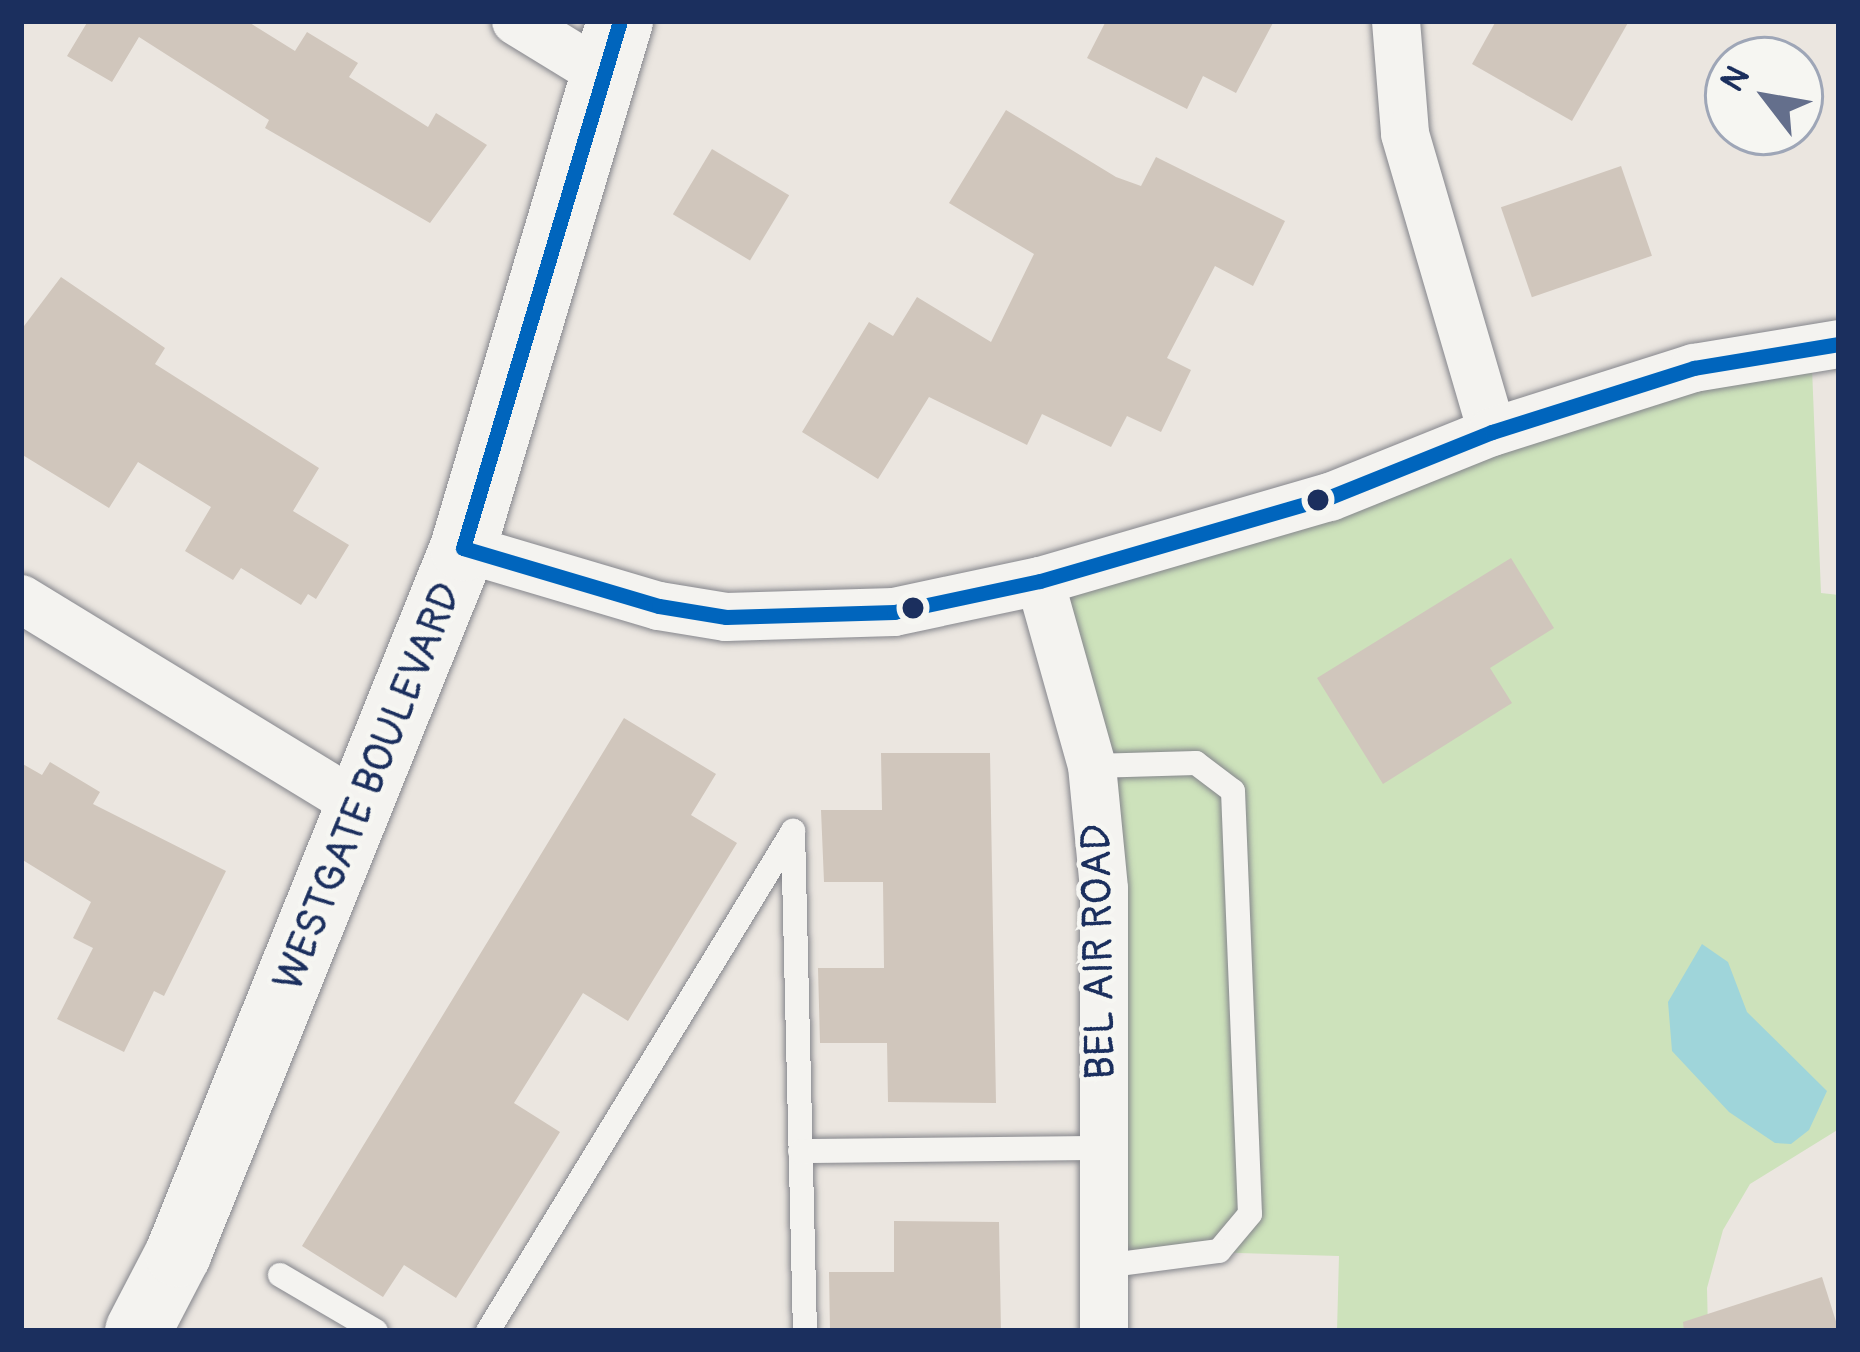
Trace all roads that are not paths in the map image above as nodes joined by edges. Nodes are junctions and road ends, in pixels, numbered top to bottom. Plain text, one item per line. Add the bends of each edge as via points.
1 (515, 21) edge
2 (1396, 21) edge
3 (612, 48) edge
4 (1839, 344) edge
5 (1492, 432) junction
6 (463, 548) junction
7 (1040, 580) junction
8 (21, 599) edge
9 (1092, 766) junction
10 (362, 807) junction
11 (1103, 1148) junction
12 (800, 1151) junction
13 (1104, 1266) junction
14 (280, 1275) dead end
15 (138, 1331) edge
16 (376, 1331) edge
17 (488, 1331) edge
18 (805, 1331) edge
19 (1104, 1331) edge

1 - 3 street
2 - 5 street via 1405,134
3 - 6 street, WESTGATE BOULEVARD
4 - 5 street via 1694,368
5 - 7 street via 1330,497
6 - 7 street via 659,606 725,617 894,612
6 - 10 street, WESTGATE BOULEVARD
7 - 9 street, BEL AIR ROAD
8 - 10 street
9 - 11 street, BEL AIR ROAD via 1104,890
9 - 13 lane via 1196,763 1234,790 1250,1214 1219,1251
10 - 15 street, WESTGATE BOULEVARD via 178,1254
11 - 12 lane
11 - 13 street, BEL AIR ROAD
12 - 17 lane via 793,831
12 - 18 lane
13 - 19 street, BEL AIR ROAD
14 - 16 lane

